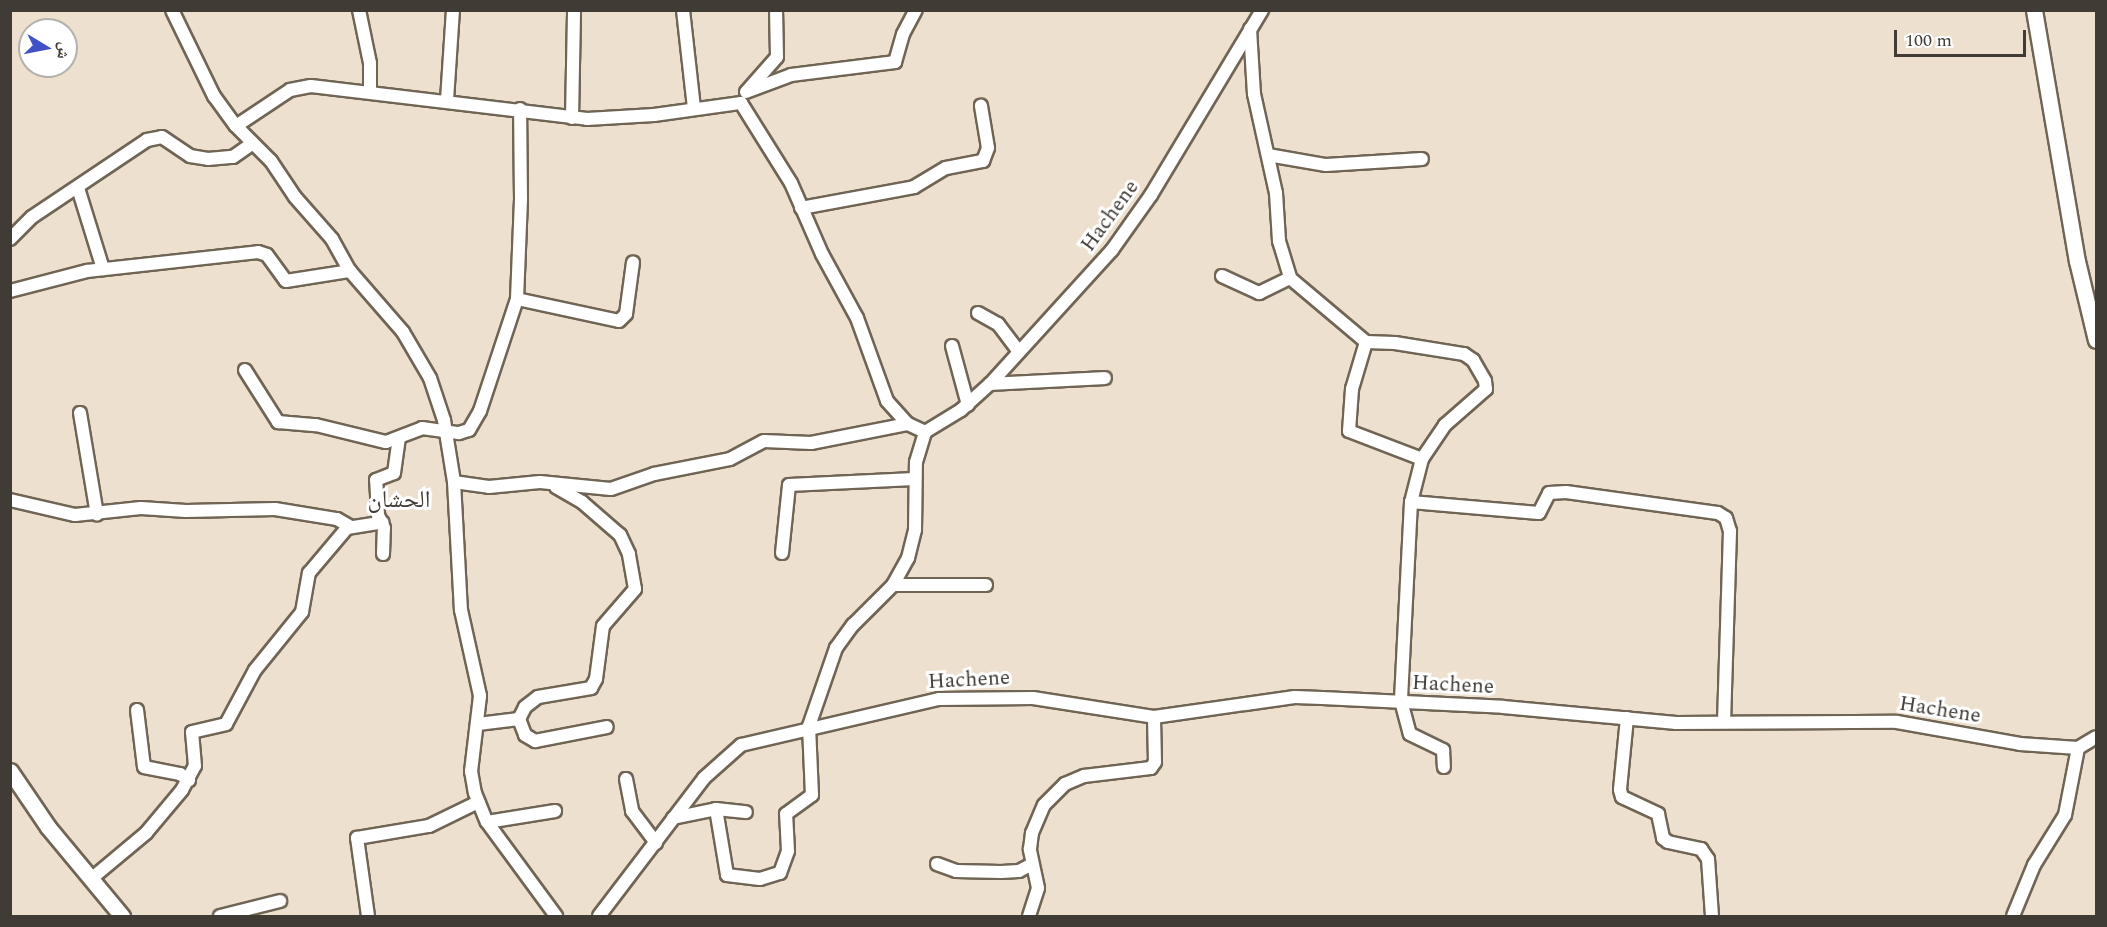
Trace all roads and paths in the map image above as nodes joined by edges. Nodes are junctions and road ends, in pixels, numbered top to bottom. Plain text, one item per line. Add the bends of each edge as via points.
1 (187, 10) edge
2 (359, 10) edge
3 (453, 10) edge
4 (574, 10) edge
5 (683, 10) edge
6 (776, 10) edge
7 (916, 10) edge
8 (1262, 10) edge
9 (2034, 10) edge
10 (174, 15) edge
11 (1250, 29) junction
12 (370, 91) junction
13 (743, 97) junction
14 (447, 100) junction
15 (981, 106) dead end
16 (694, 108) junction
17 (520, 109) junction
18 (572, 118) junction
19 (236, 126) junction
20 (253, 143) junction
21 (1268, 155) junction
22 (1422, 159) dead end
23 (78, 189) junction
24 (801, 208) junction
25 (10, 239) edge
26 (633, 262) dead end
27 (103, 269) junction
28 (350, 271) junction
29 (1222, 276) dead end
30 (1290, 278) junction
31 (10, 291) edge
32 (517, 299) junction
33 (978, 313) dead end
34 (2097, 340) edge
35 (1366, 342) junction
36 (952, 346) dead end
37 (1019, 352) junction
38 (245, 370) dead end
39 (1105, 378) dead end
40 (990, 384) junction
41 (968, 405) junction
42 (80, 412) dead end
43 (908, 424) junction
44 (446, 432) junction
45 (925, 432) junction
46 (399, 438) junction
47 (1422, 459) junction
48 (914, 479) junction
49 (454, 482) junction
50 (553, 484) junction
51 (10, 500) edge
52 (1411, 502) junction
53 (97, 514) junction
54 (383, 522) junction
55 (351, 527) junction
56 (782, 553) dead end
57 (383, 554) dead end
58 (893, 585) junction
59 (986, 585) dead end
60 (1401, 701) junction
61 (137, 710) dead end
62 (1154, 717) junction
63 (1627, 718) junction
64 (519, 719) junction
65 (1724, 722) junction
66 (478, 724) junction
67 (809, 726) junction
68 (607, 727) dead end
69 (2097, 737) edge
70 (2078, 748) junction
71 (1444, 767) dead end
72 (10, 771) edge
73 (626, 779) dead end
74 (189, 780) junction
75 (478, 802) junction
76 (716, 809) junction
77 (555, 811) dead end
78 (746, 812) dead end
79 (672, 818) junction
80 (487, 822) junction
81 (656, 843) junction
82 (937, 864) dead end
83 (1032, 864) junction
84 (91, 879) junction
85 (280, 901) dead end
86 (2018, 915) edge
87 (122, 916) edge
88 (220, 916) edge
89 (368, 916) edge
90 (555, 916) edge
91 (599, 916) edge
92 (1029, 916) edge
93 (1712, 916) edge

1 - 10 street
2 - 12 street via 370,63
3 - 14 street
4 - 18 street
5 - 16 street
6 - 13 street via 777,57
7 - 13 street via 903,34 895,62 786,76
8 - 11 street, Hachene
9 - 34 main road via 2077,261
10 - 19 street via 199,69
11 - 21 street via 1254,94
11 - 37 street, Hachene via 1134,219 1085,283
12 - 14 street
12 - 19 street via 324,86 290,90
13 - 16 street
13 - 24 street via 782,165
14 - 17 street
15 - 24 street via 988,148 983,161 946,168 914,187
16 - 18 street via 627,118
17 - 18 street
17 - 32 street
19 - 20 street
20 - 23 street via 233,157 208,159 190,156 166,139 154,138
20 - 28 street via 332,239
21 - 22 street via 1326,165
21 - 30 street via 1276,193 1279,241
23 - 25 street via 32,217
23 - 27 street
24 - 43 street via 856,318 887,401
26 - 32 street via 626,314 619,321
27 - 28 street via 262,252 286,280
27 - 31 street
28 - 44 street via 417,353 437,397
29 - 30 street via 1259,293
30 - 35 street
32 - 44 street via 474,424 465,432
33 - 37 street via 998,324
35 - 47 street via 1352,389 1349,431
35 - 47 street via 1464,354 1482,371 1486,388 1445,425
36 - 41 street
37 - 40 street, Hachene
38 - 46 street via 278,422 316,425 386,442
39 - 40 street
40 - 41 street, Hachene
41 - 45 street, Hachene
42 - 53 street
43 - 45 street
43 - 50 street via 811,443 764,441 730,459 654,474 620,488
44 - 46 street via 422,428
44 - 49 street
45 - 48 street
46 - 54 street via 394,472 376,480 378,515
47 - 52 street
48 - 56 street via 789,485
48 - 58 street via 914,540
49 - 50 street via 489,487
49 - 66 street via 461,610 480,696
50 - 64 street via 582,502 620,535 630,554 635,588 603,626 598,638 596,679 591,688 538,697 525,707
51 - 53 street via 75,515
52 - 60 street
52 - 65 street via 1539,513 1549,493 1566,492 1718,513 1726,518 1730,531
53 - 55 street via 141,508 275,509 337,519
54 - 55 street
54 - 57 street
55 - 74 street via 309,573 302,612 255,670 226,724 192,732 195,766
58 - 59 street
58 - 67 street via 836,648
60 - 62 street, Hachene via 1295,698
60 - 63 street, Hachene
60 - 71 street via 1410,734 1438,745 1443,750
61 - 74 street via 144,767 180,774
62 - 67 street, Hachene via 1049,699 984,696 924,701
62 - 83 street via 1155,762 1151,768 1084,777 1053,792 1035,819
63 - 65 street, Hachene
63 - 93 street via 1622,797 1658,814 1663,838 1668,842 1701,849 1708,859
64 - 66 street
64 - 68 street via 525,735 535,741
65 - 70 street, Hachene via 1897,722 2020,744
66 - 75 street via 471,771
67 - 76 street via 812,795 786,814 788,851 780,873 760,879 727,875
67 - 79 street, Hachene via 756,739 730,752
69 - 70 street
70 - 86 street via 2065,815 2034,865
72 - 84 main road via 48,827
73 - 81 street via 632,811
74 - 84 street via 146,833
75 - 80 street
75 - 89 street via 429,826 357,838
76 - 78 street
76 - 79 street
77 - 80 street
79 - 81 street, Hachene
80 - 90 street
81 - 91 street, Hachene
82 - 83 street via 956,871 1001,872 1019,871
83 - 92 street via 1038,888
84 - 87 main road
85 - 88 street

